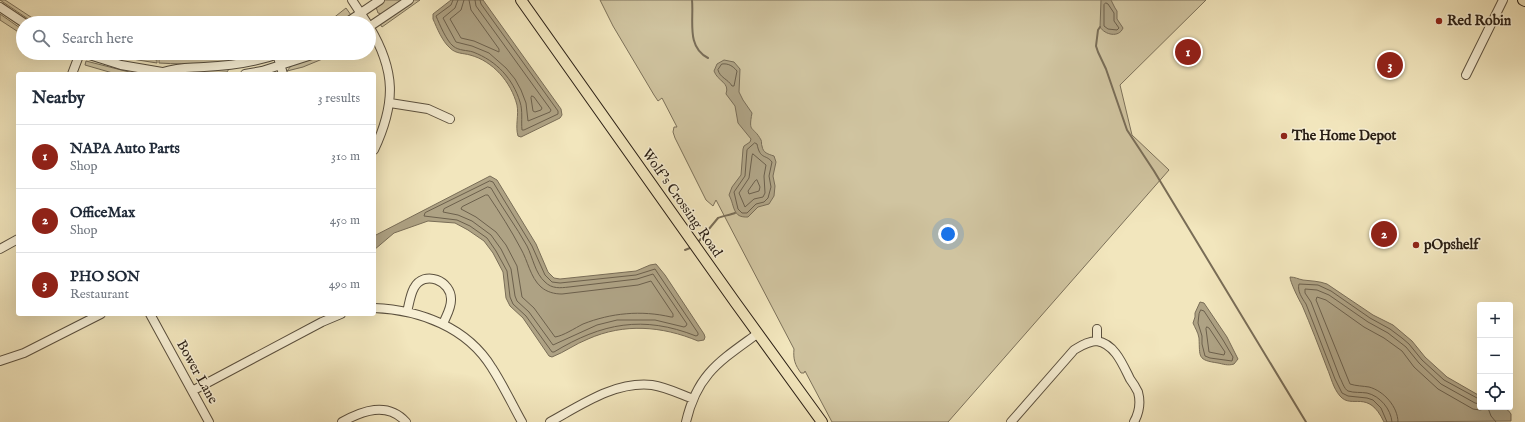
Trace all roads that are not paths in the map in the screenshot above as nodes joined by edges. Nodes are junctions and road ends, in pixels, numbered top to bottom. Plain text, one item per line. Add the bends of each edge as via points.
1 (352, 0) edge
2 (380, 0) edge
3 (409, 0) edge
4 (521, 0) edge
5 (1503, 0) edge
6 (0, 7) edge
7 (361, 13) junction
8 (356, 16) edge
9 (363, 16) edge
10 (16, 18) edge
11 (376, 21) edge
12 (376, 39) edge
13 (77, 60) edge
14 (105, 60) edge
15 (259, 60) joint
16 (280, 60) edge
17 (303, 60) edge
18 (282, 70) edge
19 (73, 72) edge
20 (160, 72) edge
21 (168, 72) edge
22 (262, 72) edge
23 (269, 72) edge
24 (1466, 75) dead end
25 (390, 103) junction
26 (450, 119) dead end
27 (376, 146) edge
28 (16, 240) edge
29 (0, 249) edge
30 (376, 308) edge
31 (407, 312) junction
32 (97, 316) edge
33 (151, 316) edge
34 (336, 316) edge
35 (443, 324) junction
36 (1097, 329) dead end
37 (757, 334) junction
38 (1097, 342) junction
39 (0, 361) edge
40 (192, 391) junction
41 (693, 399) junction
42 (209, 422) edge
43 (342, 422) edge
44 (406, 422) edge
45 (522, 422) edge
46 (550, 422) edge
47 (686, 422) edge
48 (822, 422) edge
49 (1011, 422) edge
50 (1134, 422) edge

1 - 7 street
2 - 7 street
3 - 11 street
4 - 37 main road, Wolf's Crossing Road
5 - 24 street
6 - 10 street
7 - 8 street
7 - 9 street
12 - 25 street via 384,54 390,79
13 - 19 street
14 - 20 street
15 - 21 street via 204,67 178,67
15 - 22 street
16 - 18 street
17 - 18 street
18 - 23 street
25 - 26 street via 428,109
25 - 27 street via 384,129
28 - 29 street
30 - 31 street
31 - 35 street
31 - 35 street via 414,287 420,281 429,278 438,279 445,285 452,299
32 - 39 street via 24,353
33 - 40 street, Bower Lane
34 - 40 street
35 - 45 street via 476,348 492,367
36 - 38 street
37 - 41 street via 712,368 701,382
37 - 48 main road, Wolf's Crossing Road
38 - 49 street via 1084,343 1074,350
38 - 50 street via 1108,346 1117,355 1138,392 1138,416
40 - 42 street, Bower Lane
41 - 46 street via 652,385 622,387
41 - 47 street
43 - 44 street via 372,409 389,412

